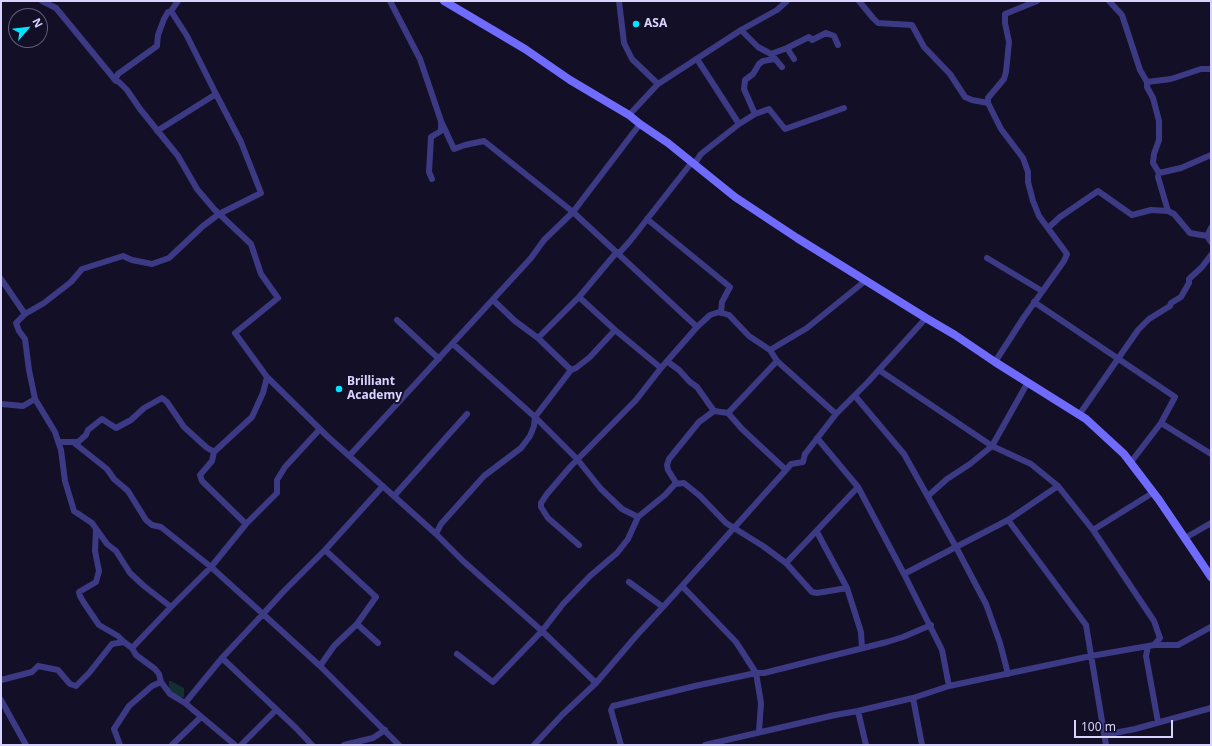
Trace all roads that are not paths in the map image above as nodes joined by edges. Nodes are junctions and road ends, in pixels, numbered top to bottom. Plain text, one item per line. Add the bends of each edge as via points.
1 (42, 1) edge
2 (178, 1) edge
3 (390, 1) edge
4 (444, 1) edge
5 (620, 1) edge
6 (787, 1) edge
7 (859, 1) edge
8 (1037, 1) edge
9 (1109, 1) edge
10 (171, 11) junction
11 (740, 30) junction
12 (838, 44) dead end
13 (787, 48) junction
14 (773, 57) junction
15 (697, 59) junction
16 (794, 59) dead end
17 (782, 67) dead end
18 (1211, 69) edge
19 (115, 80) junction
20 (1147, 82) junction
21 (658, 84) junction
22 (216, 94) junction
23 (988, 103) junction
24 (844, 108) dead end
25 (755, 114) junction
26 (629, 115) junction
27 (441, 121) junction
28 (640, 124) junction
29 (739, 124) junction
30 (157, 131) junction
31 (1211, 155) edge
32 (694, 164) junction
33 (1159, 173) junction
34 (432, 179) dead end
35 (1168, 211) junction
36 (573, 212) junction
37 (219, 214) junction
38 (647, 219) junction
39 (1048, 228) junction
40 (1211, 228) edge
41 (1206, 236) junction
42 (1211, 242) edge
43 (616, 253) junction
44 (1211, 256) edge
45 (987, 258) dead end
46 (1, 279) edge
47 (865, 281) junction
48 (1042, 291) junction
49 (579, 297) junction
50 (493, 300) junction
51 (1034, 302) junction
52 (722, 313) junction
53 (25, 314) junction
54 (926, 318) junction
55 (396, 320) dead end
56 (697, 327) junction
57 (615, 330) junction
58 (538, 338) junction
59 (453, 344) junction
60 (770, 350) junction
61 (439, 358) junction
62 (1117, 358) junction
63 (777, 361) junction
64 (668, 362) junction
65 (995, 362) junction
66 (661, 368) junction
67 (571, 370) junction
68 (879, 370) junction
69 (267, 377) junction
70 (1028, 382) junction
71 (855, 396) junction
72 (35, 399) junction
73 (1, 404) edge
74 (714, 411) junction
75 (728, 413) junction
76 (467, 414) dead end
77 (836, 414) junction
78 (1079, 415) junction
79 (535, 417) junction
80 (1161, 422) junction
81 (320, 429) junction
82 (817, 438) junction
83 (59, 442) junction
84 (73, 442) junction
85 (992, 446) junction
86 (214, 452) junction
87 (1211, 454) edge
88 (350, 456) junction
89 (577, 459) junction
90 (1131, 462) junction
91 (786, 470) junction
92 (675, 484) junction
93 (382, 486) junction
94 (1058, 486) junction
95 (858, 487) junction
96 (1154, 492) junction
97 (394, 496) junction
98 (928, 496) junction
99 (638, 517) junction
100 (1008, 520) junction
101 (1211, 523) edge
102 (246, 524) junction
103 (733, 528) junction
104 (96, 529) junction
105 (1093, 530) junction
106 (817, 532) junction
107 (436, 534) junction
108 (1185, 538) junction
109 (579, 545) dead end
110 (956, 547) junction
111 (325, 550) junction
112 (786, 563) junction
113 (211, 567) junction
114 (904, 574) junction
115 (1211, 577) edge
116 (629, 582) dead end
117 (682, 586) junction
118 (847, 588) junction
119 (171, 607) junction
120 (663, 607) junction
121 (263, 614) junction
122 (357, 624) junction
123 (931, 625) junction
124 (1211, 627) edge
125 (542, 631) junction
126 (124, 642) junction
127 (378, 643) dead end
128 (1151, 646) junction
129 (132, 648) junction
130 (862, 648) junction
131 (457, 654) dead end
132 (1091, 656) junction
133 (222, 658) junction
134 (320, 666) junction
135 (756, 673) junction
136 (1008, 674) junction
137 (1, 680) edge
138 (161, 682) junction
139 (596, 682) junction
140 (949, 686) junction
141 (913, 698) junction
142 (1, 701) edge
143 (185, 703) junction
144 (1211, 708) edge
145 (276, 710) junction
146 (858, 711) junction
147 (202, 717) junction
148 (1158, 722) junction
149 (385, 730) junction
150 (759, 732) junction
151 (1104, 735) junction
152 (26, 745) edge
153 (120, 745) edge
154 (172, 745) edge
155 (235, 745) edge
156 (241, 745) edge
157 (312, 745) edge
158 (344, 745) edge
159 (399, 745) edge
160 (534, 745) edge
161 (621, 745) edge
162 (705, 745) edge
163 (866, 745) edge
164 (922, 745) edge
165 (1106, 745) edge

1 - 19 street via 56,8
2 - 10 street
3 - 27 street via 420,59
4 - 26 street
5 - 21 street via 624,43 632,59
6 - 11 street via 778,10
7 - 23 street via 878,23 912,25 924,47 950,74 965,97
8 - 23 street via 1005,14 1009,42 1006,72 1004,79 988,98
9 - 20 street via 1122,15 1140,70
10 - 19 street via 164,19 157,46 118,74
10 - 22 street via 187,36
11 - 14 street
11 - 15 street
12 - 13 street via 834,36 826,33 812,40 809,37
13 - 14 street
13 - 16 street
14 - 17 street
14 - 25 street via 759,64 753,74 745,80 744,89
15 - 21 street
15 - 29 street
18 - 20 street
19 - 30 street via 127,90
20 - 33 street via 1159,121 1153,163
21 - 26 street
22 - 30 street
22 - 37 street via 261,193
23 - 39 street via 1001,129 1023,158 1033,201 1039,216
24 - 25 street via 785,129 769,108
25 - 29 street
26 - 28 street
27 - 34 street via 441,131 431,137 429,172
27 - 36 street via 454,149 484,141
28 - 32 street
28 - 36 street
29 - 32 street via 701,154
30 - 37 street via 178,156 197,189
31 - 33 street via 1181,168
32 - 38 street
32 - 47 street via 735,197
33 - 35 street via 1159,183
35 - 39 street via 1151,210 1132,215 1098,191
35 - 41 street via 1174,214 1190,233
36 - 43 street
36 - 50 street via 544,240
37 - 53 street via 169,258 152,264 123,256 82,269 71,282
37 - 69 street via 251,244 261,274 278,298 235,333
38 - 43 street via 621,251
38 - 52 street via 730,287 722,302
39 - 48 street via 1067,254
40 - 41 street
41 - 42 street
43 - 49 street
43 - 56 street
44 - 62 street via 1189,279 1181,296 1149,319
45 - 48 street
46 - 53 street
47 - 54 street
47 - 60 street via 807,328
48 - 51 street
49 - 57 street
49 - 58 street
50 - 58 street via 514,321
50 - 59 street
51 - 62 street
51 - 65 street
52 - 56 street via 710,314
52 - 60 street via 729,315 749,336
53 - 72 street via 16,323 25,339
54 - 65 street
54 - 68 street
55 - 61 street
56 - 64 street
57 - 66 street
57 - 67 street via 590,357
58 - 67 street
59 - 61 street
59 - 79 street
60 - 63 street
61 - 88 street
62 - 78 street
62 - 80 street via 1175,397
63 - 75 street
63 - 77 street
64 - 66 street
64 - 74 street via 697,387
65 - 70 street
66 - 89 street via 636,400
67 - 79 street
68 - 71 street
68 - 85 street
69 - 81 street
69 - 86 street via 252,417
70 - 78 street
70 - 85 street
71 - 77 street
71 - 98 street via 904,454
72 - 73 street via 23,406
72 - 83 street via 54,428
74 - 75 street
74 - 92 street via 700,422 669,459 668,470
75 - 91 street
76 - 97 street
77 - 82 street
78 - 90 street
79 - 89 street
79 - 107 street via 530,436 521,448 484,476
80 - 87 street
80 - 90 street
81 - 88 street
81 - 102 street via 285,467 277,480 277,493
82 - 91 street via 805,454 803,462 791,464
82 - 95 street
83 - 84 street
83 - 104 street via 65,481 74,511 89,520
84 - 86 street via 78,442 102,419 116,428 162,398 184,427
84 - 113 street via 107,469 128,491 146,520 161,527
85 - 94 street via 1031,464
85 - 98 street
86 - 102 street via 212,461 200,477
88 - 93 street
89 - 99 street via 601,489 622,509
89 - 109 street via 547,494 541,507 548,518
90 - 96 street
91 - 103 street
92 - 99 street
92 - 103 street via 684,484 700,496
93 - 97 street
93 - 111 street
94 - 100 street
94 - 105 street
95 - 106 street
95 - 114 street
96 - 105 street
96 - 108 street
97 - 107 street
98 - 110 street
99 - 125 street via 617,553 563,604
100 - 110 street
100 - 132 street via 1086,625
101 - 108 street
102 - 113 street
103 - 112 street
103 - 117 street
104 - 119 street via 116,551 130,573
104 - 126 street via 95,552 99,571 96,582 80,592 80,596 99,625
105 - 128 street via 1154,621 1160,638
106 - 112 street
106 - 118 street
107 - 125 street
108 - 115 street
110 - 114 street
110 - 136 street via 986,604
111 - 121 street
111 - 122 street via 376,597
112 - 118 street via 812,592
113 - 119 street
113 - 121 street
114 - 123 street
116 - 120 street
117 - 120 street
117 - 135 street via 736,642
118 - 130 street
119 - 129 street
120 - 139 street
121 - 133 street
121 - 134 street
122 - 127 street
122 - 134 street via 334,646
123 - 130 street via 903,637
123 - 140 street via 942,650
124 - 128 street via 1178,646
125 - 131 street via 493,682
125 - 139 street
126 - 129 street
126 - 137 street via 112,644 76,686 70,684 58,670 38,666 32,672
128 - 132 street
128 - 148 street via 1146,656
129 - 138 street via 136,655 155,669
130 - 135 street
132 - 136 street
132 - 151 street
133 - 143 street
133 - 145 street
134 - 149 street
135 - 150 street via 761,703
135 - 161 street via 613,706 611,710
136 - 140 street
138 - 143 street via 170,694
138 - 153 street via 152,686 129,706 114,729
139 - 160 street
140 - 141 street
141 - 146 street
141 - 164 street
142 - 152 street
143 - 147 street
144 - 148 street
145 - 156 street
145 - 157 street
146 - 150 street
146 - 163 street
147 - 154 street
147 - 155 street
148 - 151 street
149 - 158 street via 372,738
149 - 159 street
150 - 162 street
151 - 165 street

